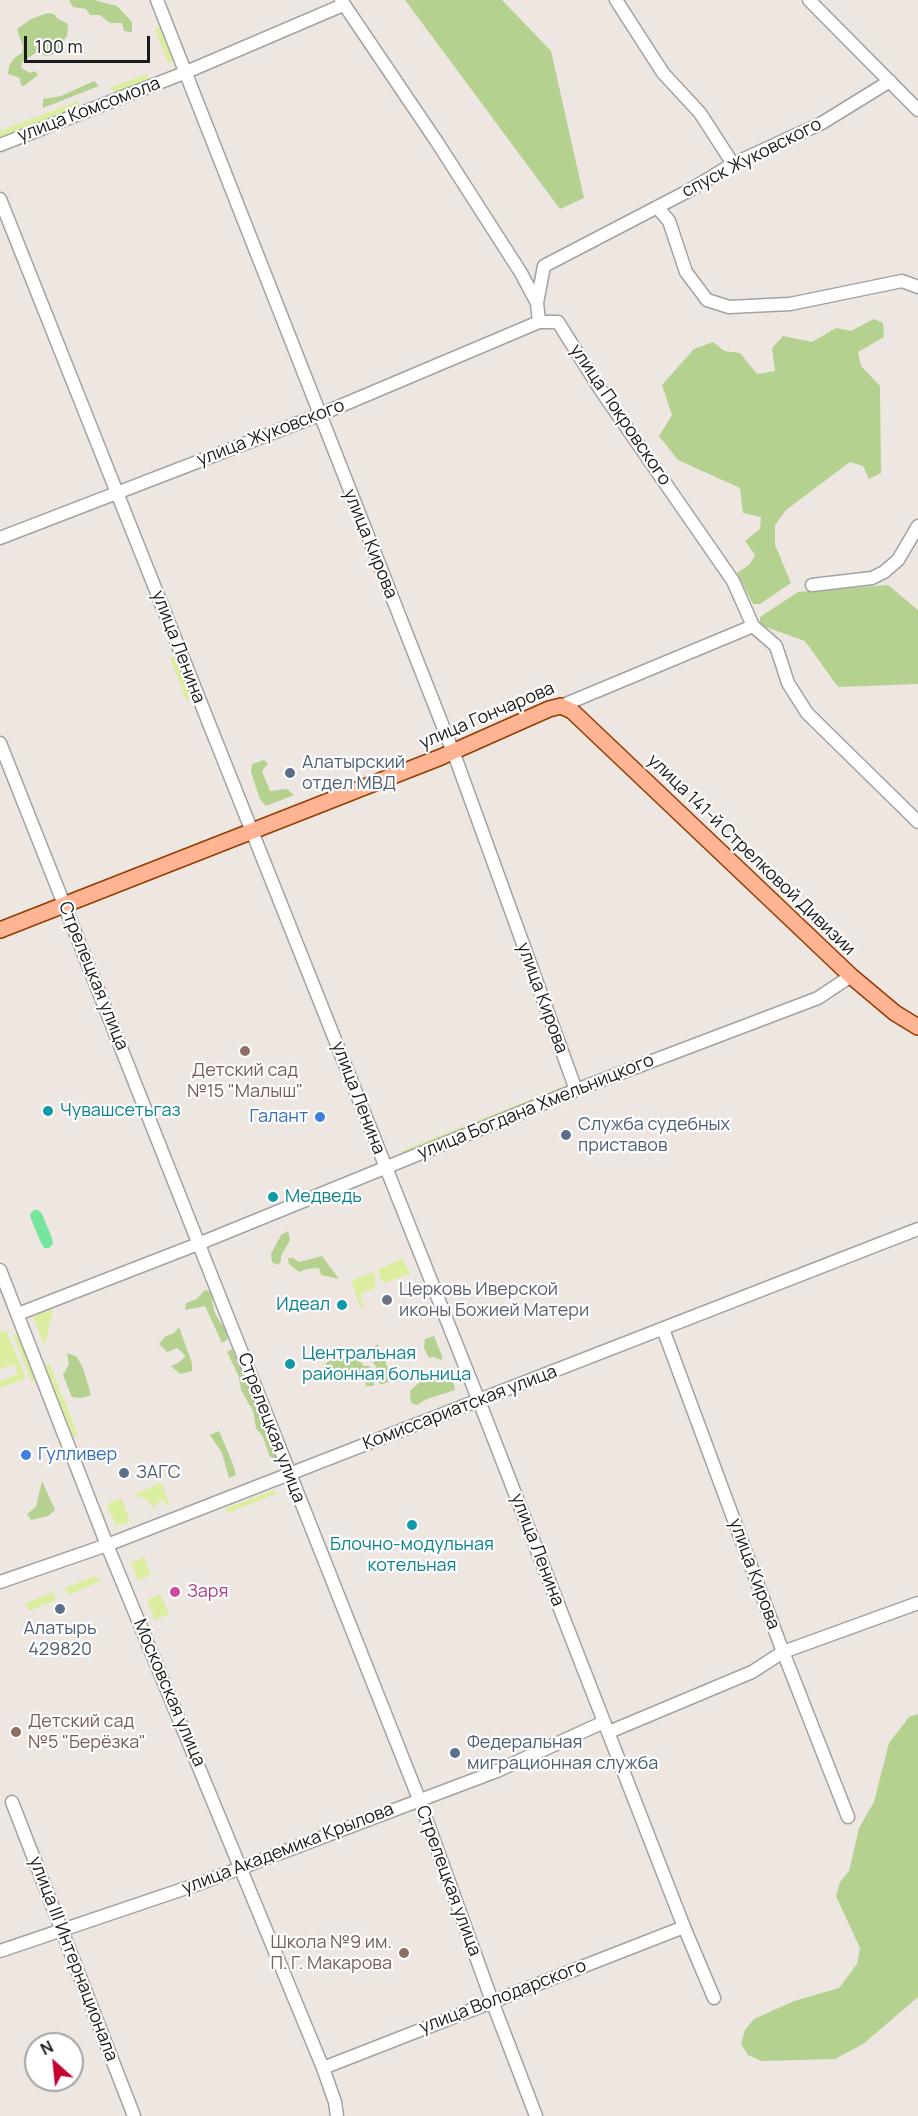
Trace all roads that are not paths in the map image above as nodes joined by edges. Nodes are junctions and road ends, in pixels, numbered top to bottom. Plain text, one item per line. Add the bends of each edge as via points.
1 (157, 0) edge
2 (616, 0) edge
3 (808, 0) edge
4 (342, 2) edge
5 (184, 73) junction
6 (890, 81) junction
7 (918, 110) edge
8 (0, 145) edge
9 (733, 164) junction
10 (0, 199) edge
11 (657, 207) junction
12 (918, 287) edge
13 (537, 303) junction
14 (539, 322) junction
15 (319, 415) junction
16 (117, 492) junction
17 (918, 526) edge
18 (0, 538) edge
19 (812, 585) dead end
20 (753, 626) junction
21 (561, 706) junction
22 (0, 743) edge
23 (453, 752) junction
24 (918, 822) edge
25 (250, 831) junction
26 (64, 905) junction
27 (0, 930) edge
28 (851, 976) junction
29 (918, 1027) edge
30 (576, 1090) junction
31 (385, 1167) junction
32 (918, 1229) edge
33 (198, 1244) junction
34 (0, 1270) edge
35 (18, 1314) junction
36 (663, 1329) junction
37 (479, 1401) junction
38 (289, 1474) junction
39 (107, 1545) junction
40 (0, 1582) edge
41 (918, 1603) edge
42 (783, 1652) junction
43 (607, 1727) junction
44 (419, 1800) junction
45 (12, 1802) dead end
46 (848, 1817) dead end
47 (241, 1867) junction
48 (684, 1927) junction
49 (62, 1930) junction
50 (0, 1951) edge
51 (714, 1998) dead end
52 (492, 2001) junction
53 (323, 2068) junction
54 (134, 2116) edge
55 (337, 2116) edge
56 (536, 2116) edge

1 - 5 street, улица Кирова
2 - 9 street via 663,73 700,113
3 - 6 street
4 - 5 street, улица Комсомола
4 - 13 street via 437,142
5 - 8 street, улица Комсомола
5 - 15 street, улица Кирова
6 - 7 street
6 - 9 street, спуск Жуковского via 822,123
9 - 11 street, спуск Жуковского
10 - 16 street, улица Ленина
11 - 12 street via 669,221 686,272 707,300 729,307 790,304 902,281
11 - 13 street, спуск Жуковского via 544,266
13 - 14 street
14 - 15 street, улица Жуковского
14 - 20 street, улица Покровского via 558,322 733,581
15 - 16 street, улица Жуковского
15 - 23 street, улица Кирова
16 - 18 street, улица Жуковского
16 - 25 street, улица Ленина
17 - 19 street via 898,560 884,572 872,578
20 - 21 street, улица Гончарова
20 - 24 street, улица Покровского via 776,646 788,683 807,713
21 - 23 main road, улица Гончарова
21 - 28 main road, улица 141-й Стрелковой Дивизии via 572,711
22 - 26 street, Стрелецкая улица
23 - 25 main road, улица Гончарова
23 - 30 street, улица Кирова
25 - 26 main road, улица Гончарова
25 - 31 street, улица Ленина
26 - 27 main road, улица Гончарова
26 - 33 street, Стрелецкая улица
28 - 29 main road, улица 141-й Стрелковой Дивизии
28 - 30 street, улица Богдана Хмельницкого via 818,998
30 - 31 street, улица Богдана Хмельницкого
31 - 33 street, улица Богдана Хмельницкого
31 - 37 street, улица Ленина
32 - 36 street, Комиссариатская улица
33 - 35 street, улица Богдана Хмельницкого
33 - 38 street, Стрелецкая улица
34 - 35 street, Московская улица
35 - 39 street, Московская улица
36 - 37 street, Комиссариатская улица
36 - 42 street, улица Кирова
37 - 38 street, Комиссариатская улица
37 - 43 street, улица Ленина
38 - 39 street, Комиссариатская улица
38 - 44 street, Стрелецкая улица
39 - 40 street, Комиссариатская улица
39 - 47 street, Московская улица
41 - 42 street, улица Академика Крылова
42 - 43 street, улица Академика Крылова via 752,1672
42 - 46 street, улица Кирова
43 - 44 street, улица Академика Крылова
43 - 48 street, улица Ленина
44 - 47 street, улица Академика Крылова
44 - 52 street, Стрелецкая улица
45 - 49 street, улица III Интернационала
47 - 49 street, улица Академика Крылова
47 - 53 street, Московская улица
48 - 51 street, улица Ленина
48 - 52 street, улица Володарского
49 - 50 street, улица Академика Крылова
49 - 54 street, улица III Интернационала
52 - 53 street, улица Володарского
52 - 56 street, Стрелецкая улица
53 - 55 street, Московская улица

